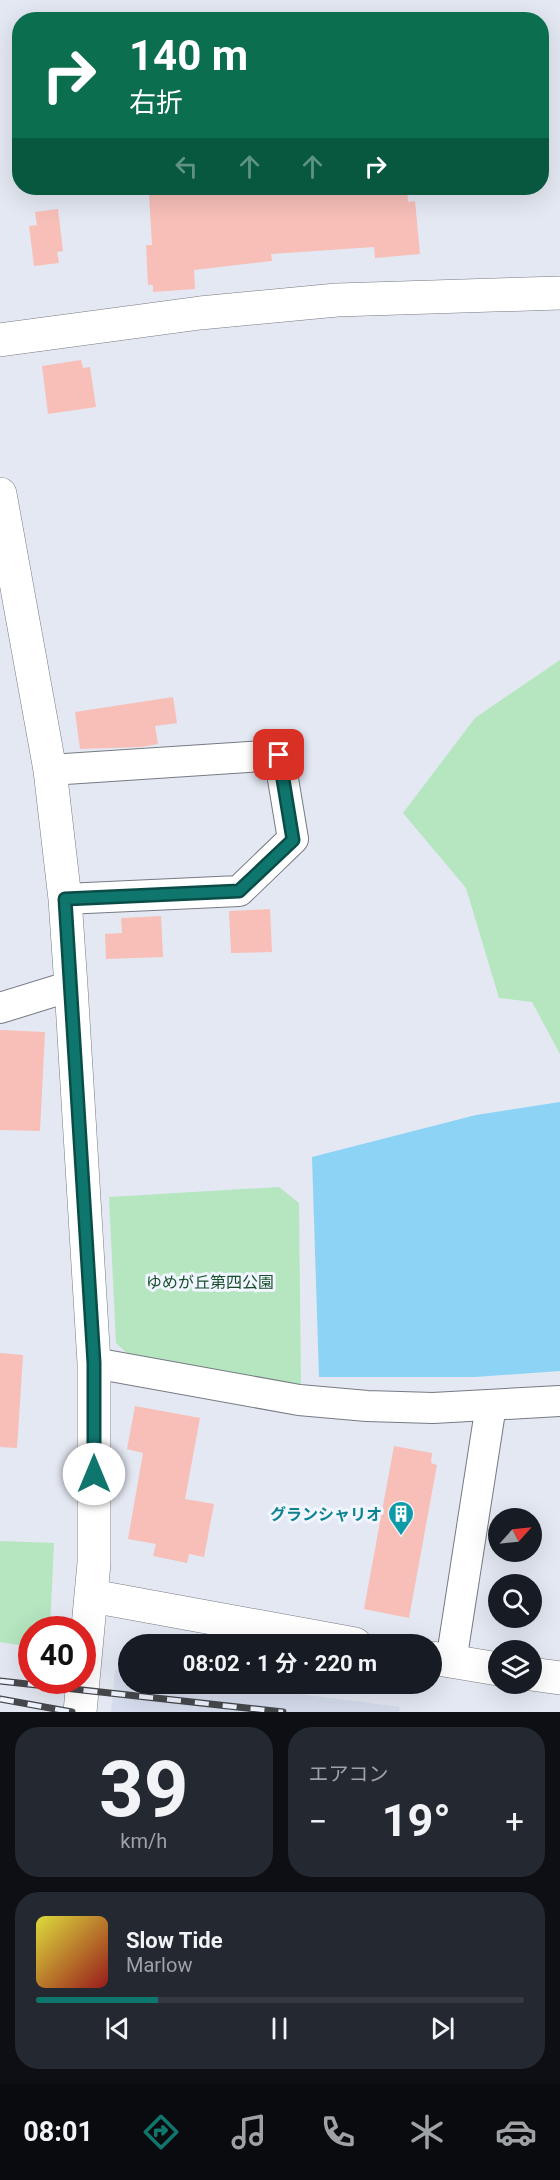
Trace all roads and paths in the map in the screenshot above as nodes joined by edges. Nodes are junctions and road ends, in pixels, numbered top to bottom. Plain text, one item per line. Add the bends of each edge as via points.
1 (560, 293) edge
2 (0, 340) edge
3 (0, 494) edge
4 (50, 770) junction
5 (65, 899) junction
6 (71, 986) junction
7 (0, 1008) edge
8 (94, 1363) junction
9 (560, 1401) edge
10 (491, 1405) junction
11 (92, 1596) junction
12 (300, 1634) edge
13 (442, 1660) edge
14 (488, 1667) edge
15 (542, 1676) edge
16 (560, 1678) edge
17 (80, 1712) edge

1 - 2 street via 337,300 200,313
3 - 4 street
4 - 5 street
4 - 5 street via 279,755 293,840 239,891
5 - 6 street
6 - 7 street
6 - 8 street
8 - 10 street via 299,1400 433,1408
8 - 11 street
9 - 10 street
10 - 13 street
11 - 12 street
11 - 17 street
13 - 14 street
15 - 16 street

